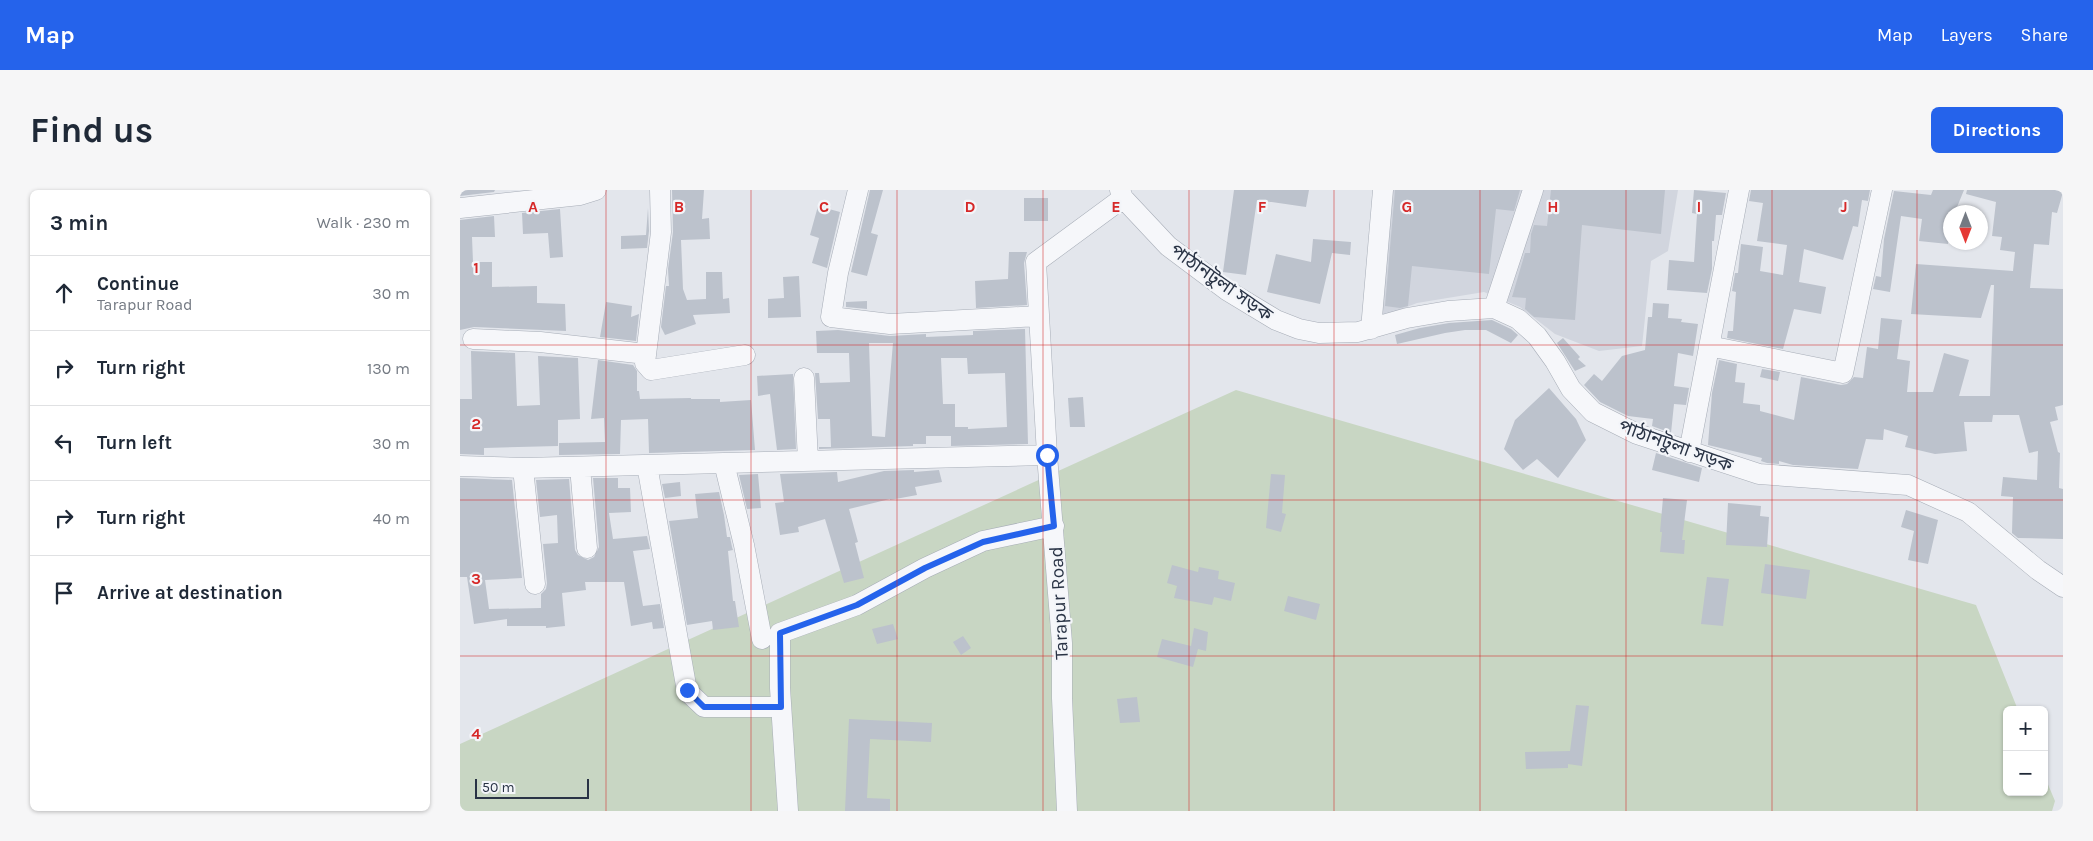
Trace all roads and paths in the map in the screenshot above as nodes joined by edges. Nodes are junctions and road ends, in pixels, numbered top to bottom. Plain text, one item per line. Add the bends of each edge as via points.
1 (596, 190) edge
2 (660, 190) edge
3 (858, 190) edge
4 (1383, 190) edge
5 (1533, 190) edge
6 (1739, 190) edge
7 (1882, 190) edge
8 (1122, 194) edge
9 (499, 197) edge
10 (460, 208) edge
11 (1494, 308) junction
12 (1038, 316) junction
13 (1371, 329) junction
14 (473, 339) dead end
15 (1709, 346) junction
16 (646, 354) junction
17 (745, 355) dead end
18 (804, 378) dead end
19 (1689, 452) junction
20 (1047, 455) junction
21 (808, 461) junction
22 (724, 463) junction
23 (647, 465) junction
24 (460, 466) edge
25 (580, 467) junction
26 (523, 468) junction
27 (1054, 526) junction
28 (587, 548) dead end
29 (535, 584) dead end
30 (2063, 587) edge
31 (762, 639) dead end
32 (781, 707) junction
33 (788, 811) edge
34 (1067, 811) edge

1 - 9 street via 580,195
2 - 16 street via 661,232
3 - 12 street via 831,317 890,324
4 - 13 street
5 - 11 street
6 - 15 street
7 - 15 street via 1843,373
8 - 12 street, Tarapur Road via 1036,262
8 - 13 street, পাঠানটুলা সড়ক via 1168,246 1276,320 1319,333
9 - 10 street
11 - 13 street, পাঠানটুলা সড়ক via 1448,311 1407,318
11 - 19 street, পাঠানটুলা সড়ক via 1518,319 1537,336 1572,389 1594,412 1637,434
12 - 20 street, Tarapur Road
14 - 16 street via 540,342
15 - 19 street
16 - 17 street via 645,362 651,370
18 - 21 street
19 - 30 street, পাঠানটুলা সড়ক via 1759,474 1908,485 1968,512
20 - 21 street
20 - 27 street, Tarapur Road
21 - 22 street
22 - 23 street
22 - 31 street
23 - 25 street
23 - 32 street via 687,690 704,707
24 - 26 street
25 - 26 street
25 - 28 street
26 - 29 street
27 - 32 street via 983,542 925,568 857,605 780,633
27 - 34 street, Tarapur Road via 1062,643
32 - 33 street

